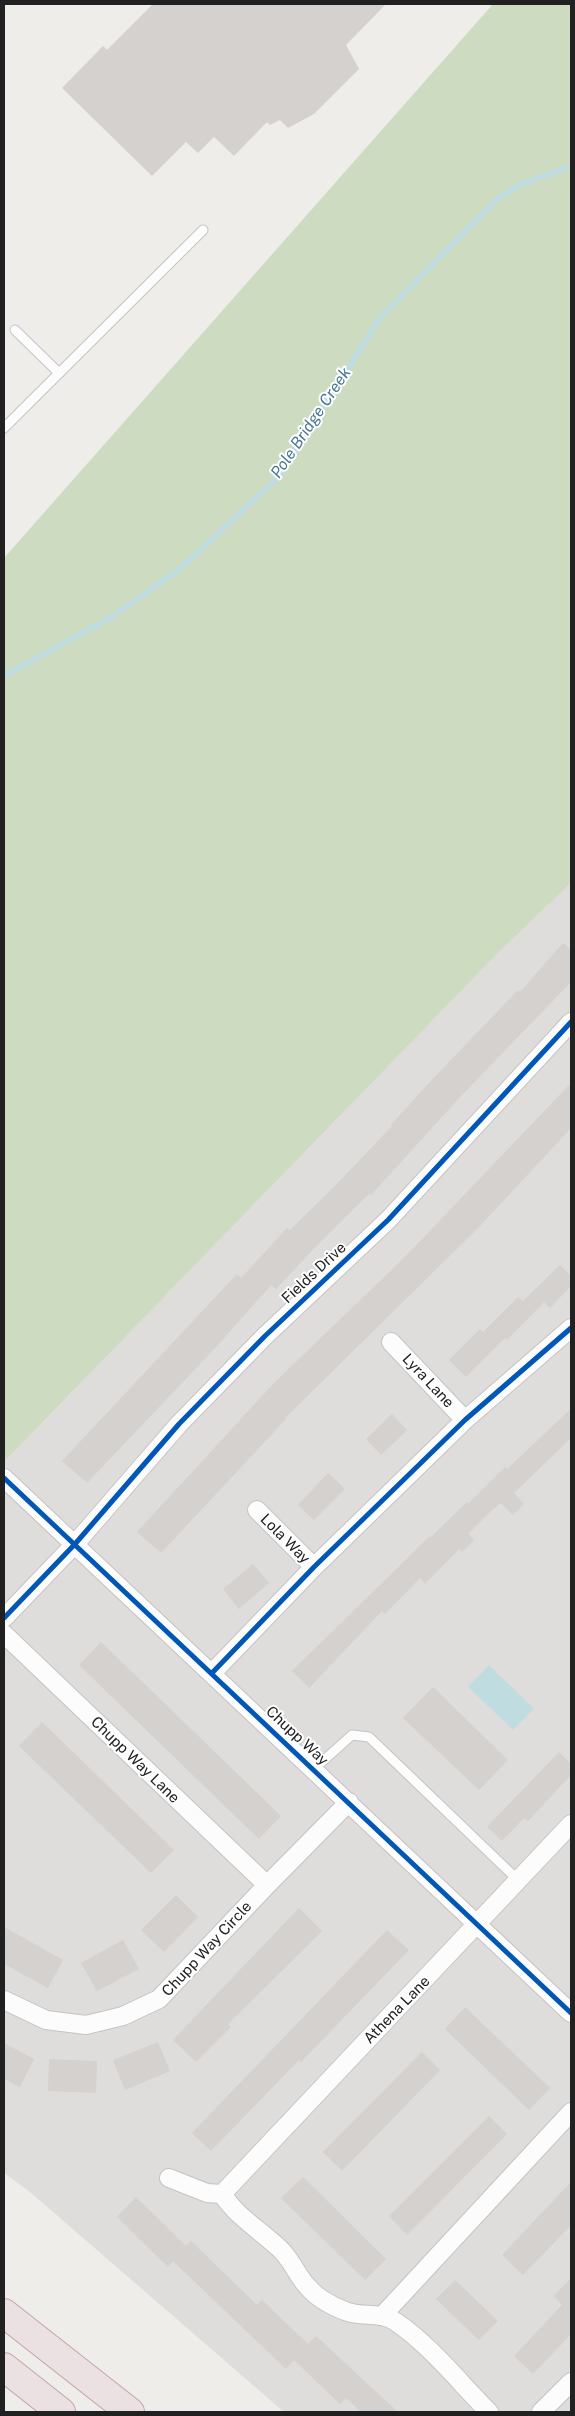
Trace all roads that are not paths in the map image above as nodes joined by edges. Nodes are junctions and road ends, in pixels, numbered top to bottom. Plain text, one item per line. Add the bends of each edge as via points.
1 (203, 230) dead end
2 (15, 330) dead end
3 (59, 373) junction
4 (4, 428) edge
5 (571, 1022) edge
6 (571, 1328) edge
7 (391, 1342) dead end
8 (465, 1420) junction
9 (4, 1478) edge
10 (257, 1510) dead end
11 (75, 1544) junction
12 (314, 1568) junction
13 (4, 1618) edge
14 (4, 1634) edge
15 (212, 1673) junction
16 (314, 1768) junction
17 (349, 1802) junction
18 (571, 1824) edge
19 (519, 1881) junction
20 (267, 1885) junction
21 (478, 1925) junction
22 (4, 2000) edge
23 (571, 2013) edge
24 (571, 2112) edge
25 (169, 2178) dead end
26 (222, 2194) junction
27 (4, 2313) edge
28 (382, 2316) junction
29 (4, 2367) edge
30 (571, 2382) edge
31 (61, 2412) edge
32 (130, 2412) edge
33 (489, 2412) edge
34 (541, 2412) edge

1 - 3 lane
2 - 3 lane
3 - 4 lane
5 - 11 street, Fields Drive via 388,1220 265,1336 179,1424
6 - 8 street
7 - 8 street, Lyra Lane
8 - 12 street
9 - 11 street, Chupp Way
10 - 12 street, Lola Way
11 - 13 street
11 - 15 street, Chupp Way
12 - 15 street
14 - 20 street, Chupp Way Lane
15 - 16 street, Chupp Way
16 - 17 street, Chupp Way
16 - 19 lane via 352,1734 369,1737
17 - 20 street, Chupp Way Circle
17 - 21 street, Chupp Way
18 - 19 street, Athena Lane
19 - 21 street, Athena Lane
20 - 22 street, Chupp Way Circle via 159,1999 123,2016 86,2025 46,2020
21 - 23 street, Chupp Way
21 - 26 street, Athena Lane
24 - 28 street
25 - 26 street via 207,2193
26 - 28 street via 230,2207 281,2250 308,2287 327,2302 346,2312
27 - 32 highway
28 - 33 street via 409,2331
29 - 31 highway
30 - 34 street

